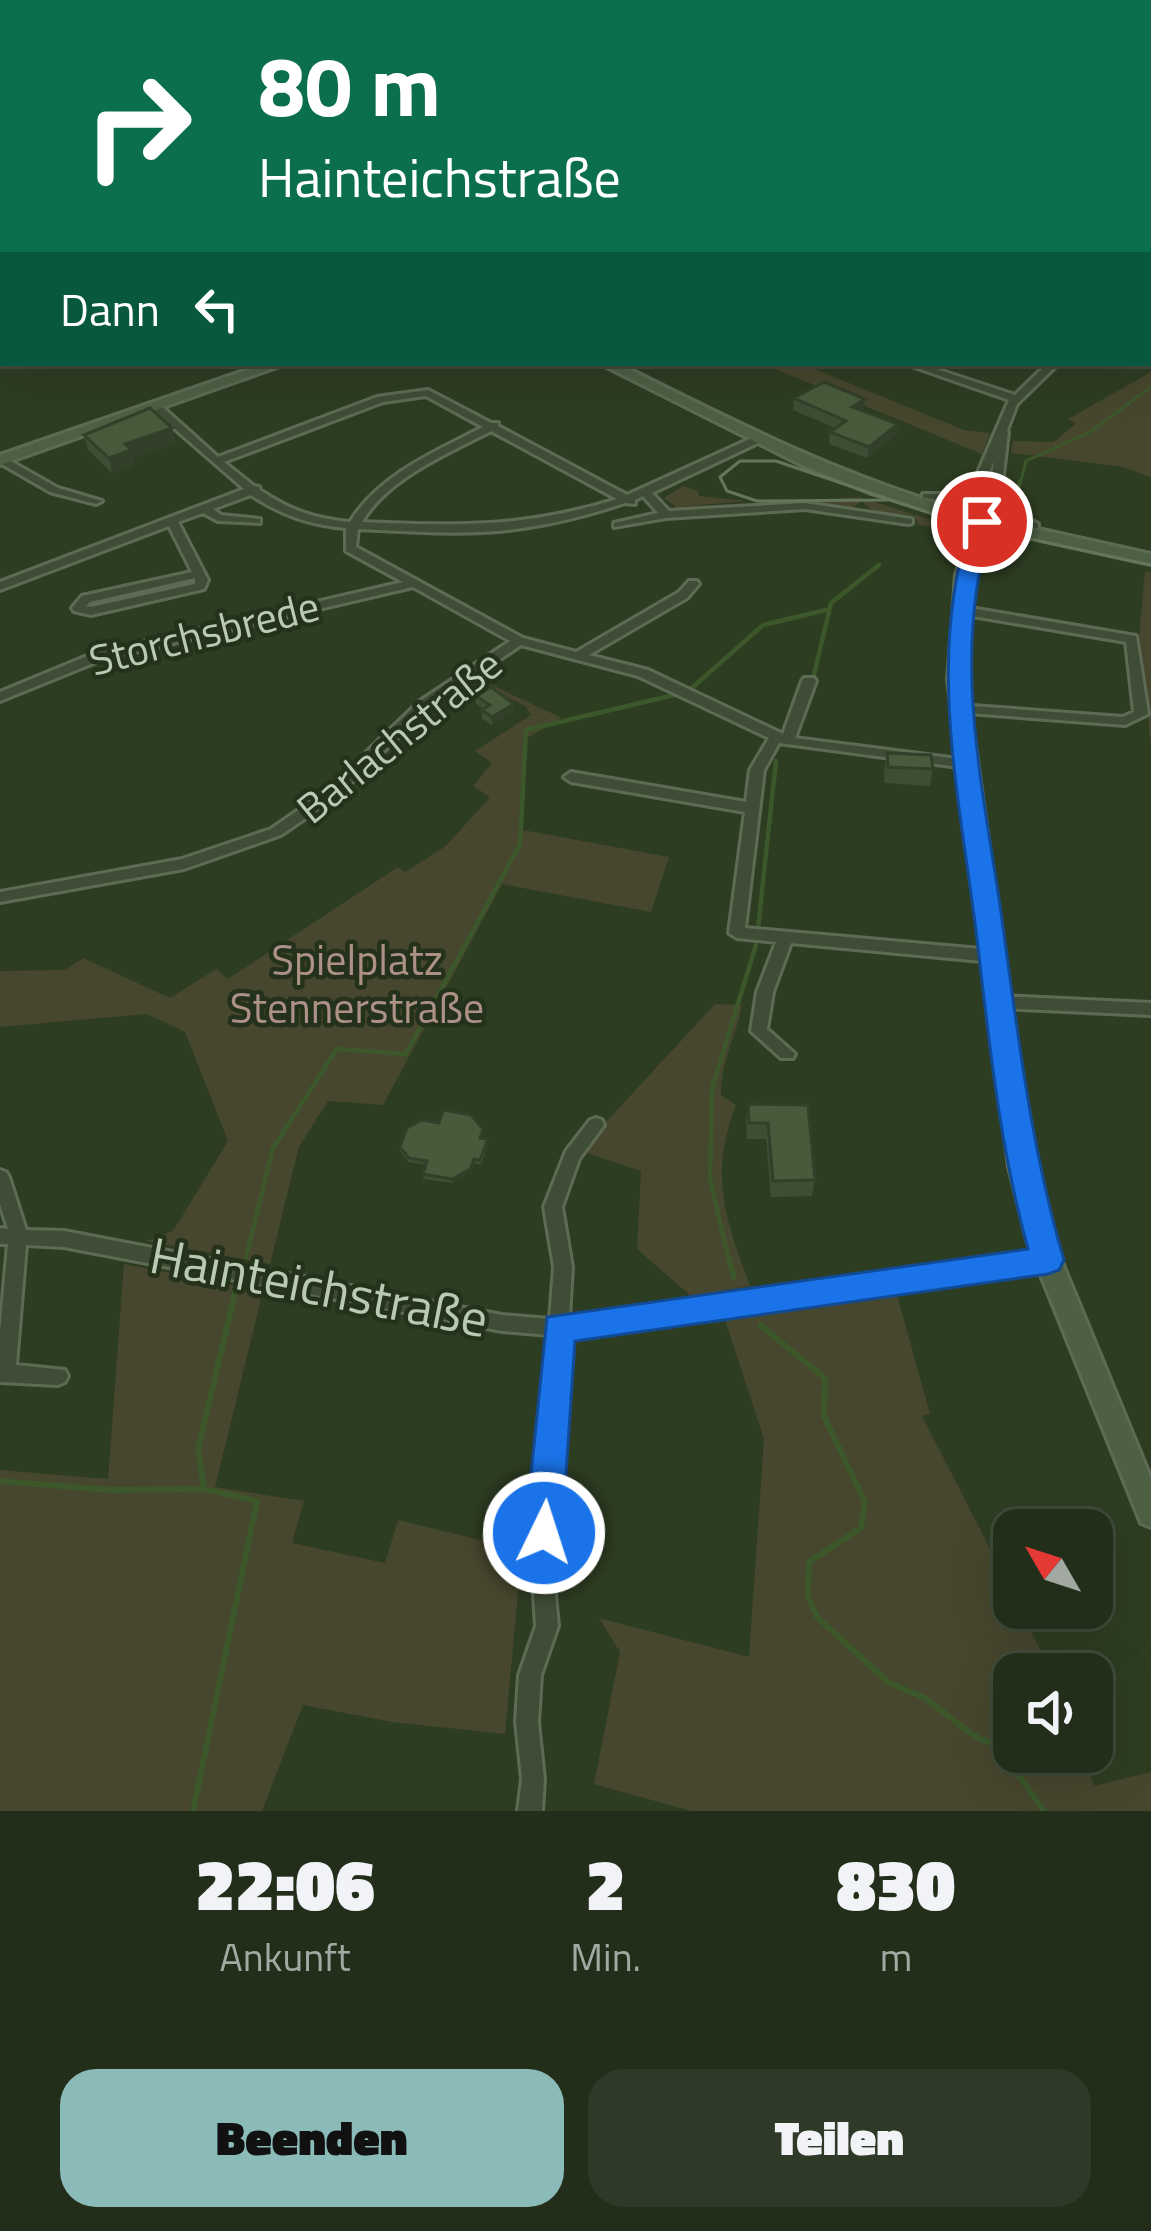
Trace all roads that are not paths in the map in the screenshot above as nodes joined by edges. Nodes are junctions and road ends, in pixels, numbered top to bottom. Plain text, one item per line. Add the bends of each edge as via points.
1 (272, 366) edge
2 (612, 366) edge
3 (633, 366) edge
4 (917, 366) edge
5 (1051, 366) edge
6 (1015, 398) junction
7 (155, 406) junction
8 (494, 424) junction
9 (1003, 429) junction
10 (763, 436) junction
11 (0, 459) edge
12 (219, 460) junction
13 (997, 483) junction
14 (979, 486) junction
15 (255, 489) junction
16 (648, 495) junction
17 (927, 496) junction
18 (96, 501) dead end
19 (632, 502) junction
20 (204, 508) junction
21 (666, 515) junction
22 (975, 516) junction
23 (172, 520) junction
24 (256, 520) dead end
25 (908, 521) dead end
26 (353, 525) junction
27 (618, 525) dead end
28 (1034, 526) junction
29 (1151, 555) edge
30 (198, 574) junction
31 (412, 584) junction
32 (693, 584) dead end
33 (0, 586) edge
34 (959, 610) junction
35 (519, 641) junction
36 (576, 656) junction
37 (809, 681) dead end
38 (0, 697) edge
39 (959, 709) junction
40 (781, 739) junction
41 (966, 764) junction
42 (571, 778) dead end
43 (751, 808) junction
44 (0, 897) edge
45 (785, 939) junction
46 (992, 956) junction
47 (999, 1002) junction
48 (1151, 1009) edge
49 (787, 1054) dead end
50 (596, 1125) dead end
51 (0, 1177) edge
52 (9, 1235) edge
53 (1048, 1260) junction
54 (559, 1328) junction
55 (3, 1373) edge
56 (58, 1376) dead end
57 (1151, 1513) edge
58 (530, 1811) edge

1 - 7 main road
2 - 10 main road
3 - 10 main road
4 - 6 street
5 - 6 street
6 - 9 street
7 - 11 main road
7 - 12 street
8 - 12 street via 438,396 405,393
8 - 19 street
8 - 26 street via 393,484
9 - 13 street
9 - 14 street
10 - 16 street
10 - 17 main road
10 - 22 main road via 842,476
11 - 18 street via 54,490
12 - 15 street
13 - 22 street
13 - 28 street via 1003,510
14 - 17 street
14 - 22 street
15 - 20 street
15 - 26 street via 301,517
16 - 19 street
16 - 21 street
17 - 22 main road
19 - 26 street via 483,530
20 - 23 street
20 - 24 street via 218,518
21 - 25 street via 796,506 860,508
21 - 27 street
22 - 28 main road
22 - 29 main road
22 - 34 main road via 960,554
23 - 30 street
23 - 33 street
26 - 31 street via 350,548
28 - 29 main road
30 - 30 street via 86,599 78,608 194,589 202,584
31 - 35 street
31 - 38 street, Storchsbrede via 98,657
32 - 36 street
34 - 39 main road
34 - 39 street via 1132,639 1141,714 1125,721
35 - 36 street
35 - 44 street, Barlachstraße via 424,704 331,794 276,832 184,864
36 - 40 street via 657,679
37 - 40 street
39 - 41 main road
40 - 41 street
40 - 43 street via 760,760
41 - 46 main road
42 - 43 street
43 - 45 street via 737,934
45 - 46 street
45 - 49 street via 759,1031
46 - 47 main road
47 - 48 street
47 - 53 main road via 1024,1182
50 - 54 street via 572,1156 554,1208 563,1267
51 - 52 street
52 - 54 street, Hainteichstraße
52 - 55 street
53 - 54 street, Hainteichstraße
53 - 57 main road
54 - 58 street via 542,1563 547,1627 530,1675 526,1722
55 - 56 street

